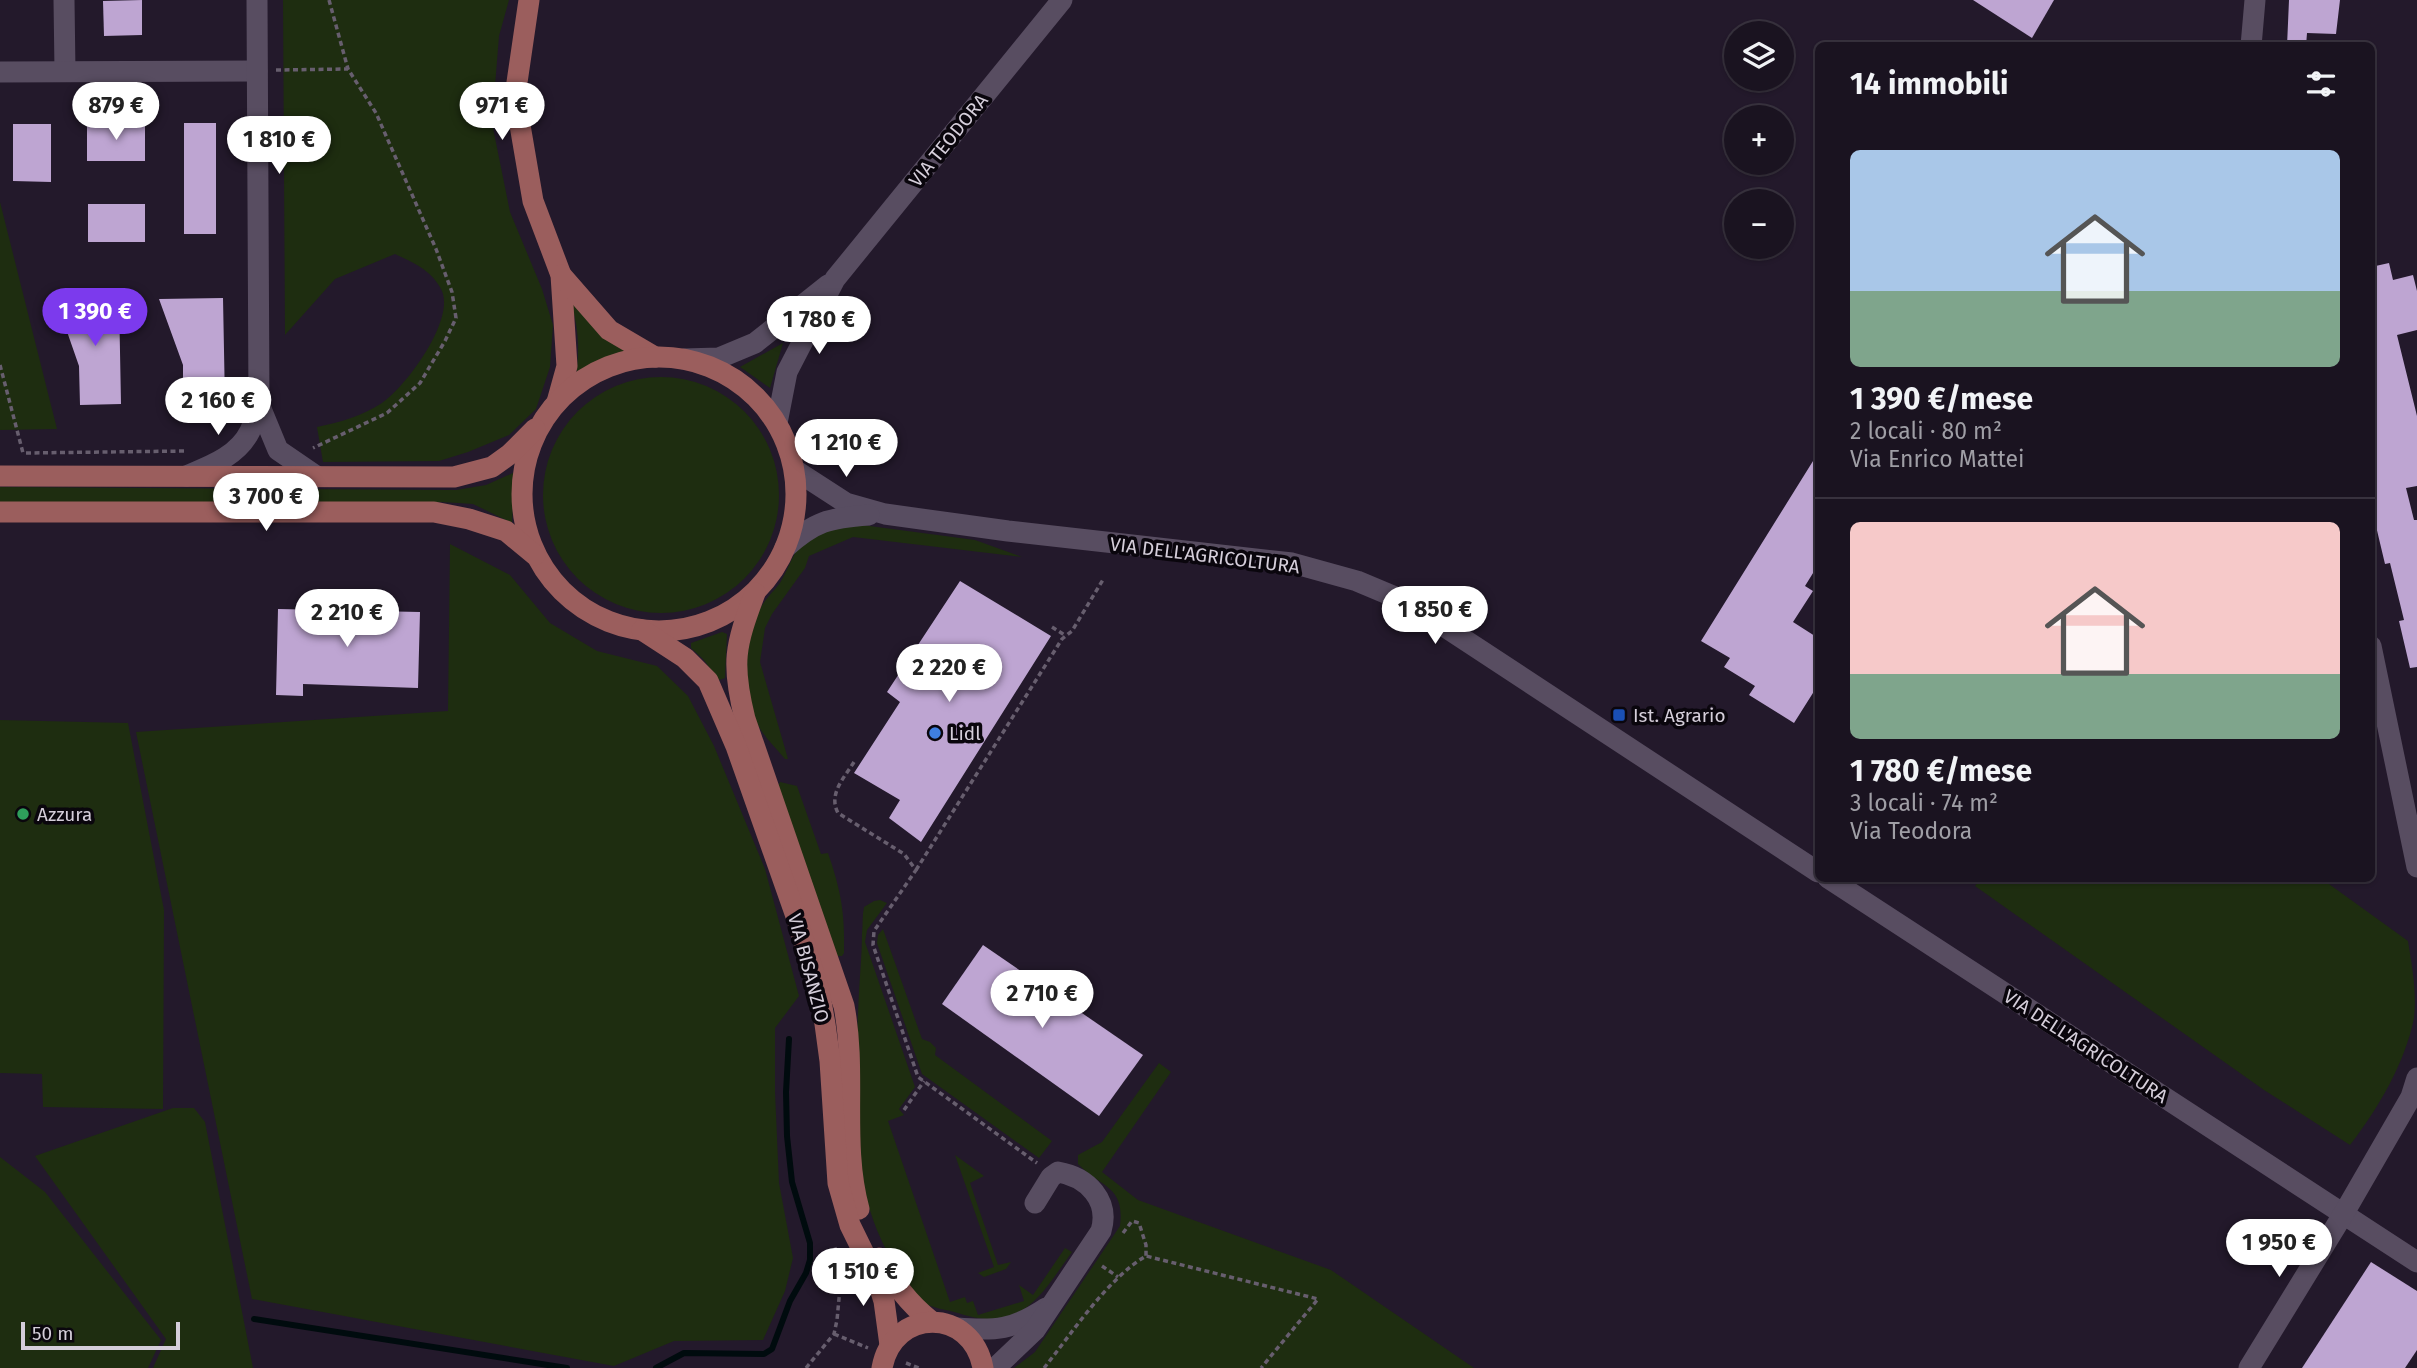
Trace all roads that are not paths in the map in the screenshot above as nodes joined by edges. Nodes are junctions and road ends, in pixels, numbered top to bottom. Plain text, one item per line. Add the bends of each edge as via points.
1 (64, 0) edge
2 (257, 0) edge
3 (529, 0) edge
4 (1062, 0) edge
5 (2255, 0) edge
6 (2251, 42) edge
7 (65, 71) junction
8 (257, 71) junction
9 (0, 72) edge
10 (561, 275) junction
11 (835, 279) junction
12 (654, 357) junction
13 (684, 359) junction
14 (557, 402) junction
15 (258, 404) junction
16 (542, 423) junction
17 (777, 423) junction
18 (794, 470) junction
19 (0, 476) edge
20 (186, 476) junction
21 (316, 477) junction
22 (0, 512) edge
23 (885, 514) junction
24 (785, 548) junction
25 (535, 555) junction
26 (755, 593) junction
27 (641, 629) junction
28 (2375, 665) edge
29 (2417, 867) edge
30 (1815, 870) edge
31 (1834, 882) edge
32 (2417, 1078) edge
33 (1035, 1203) dead end
34 (2344, 1213) junction
35 (2417, 1262) edge
36 (1050, 1304) junction
37 (931, 1321) junction
38 (957, 1328) junction
39 (882, 1360) edge
40 (984, 1368) edge
41 (995, 1368) edge
42 (2249, 1368) edge

1 - 7 street
2 - 8 street
3 - 10 main road via 515,96 534,201
4 - 11 street, VIA TEODORA
5 - 6 street
7 - 8 street
7 - 9 street
8 - 15 street
10 - 12 main road via 609,330
10 - 14 main road via 567,366
11 - 13 street, VIA TEODORA via 755,343 719,358
11 - 17 street, VIA TEODORA via 788,372
12 - 13 main road
12 - 14 main road via 618,363 585,378
13 - 17 main road via 737,381
14 - 16 main road
15 - 20 street via 250,432 234,452
15 - 21 street via 278,450
16 - 21 main road via 492,467 454,477
16 - 25 main road via 524,465 522,511
17 - 18 main road
18 - 23 street, VIA DELL'AGRICOLTURA via 846,503
18 - 24 main road via 796,503
19 - 20 main road
20 - 21 main road
22 - 25 main road via 434,512 506,531
23 - 24 street, VIA DELL'AGRICOLTURA via 828,519 805,530
23 - 30 street, VIA DELL'AGRICOLTURA via 1292,563 1357,581 1407,602
24 - 26 main road
25 - 27 main road via 558,587 589,612
26 - 27 main road via 729,613 698,626
26 - 37 main road, VIA BISANZIO via 740,632 735,666 738,690 844,1006 849,1031 854,1189 863,1222 898,1290
27 - 39 main road, VIA BISANZIO via 685,658 708,681 736,746 819,990 830,1061 838,1183 849,1225 884,1301
28 - 29 street
31 - 34 street, VIA DELL'AGRICOLTURA
32 - 34 street via 2411,1097
33 - 36 street via 1051,1177 1059,1172 1069,1174 1099,1197 1105,1219 1092,1260
34 - 35 street, VIA DELL'AGRICOLTURA
34 - 42 street
36 - 38 street via 1009,1328
36 - 41 street via 1035,1330
37 - 38 main road
37 - 39 main road via 901,1333
38 - 40 main road via 979,1351

